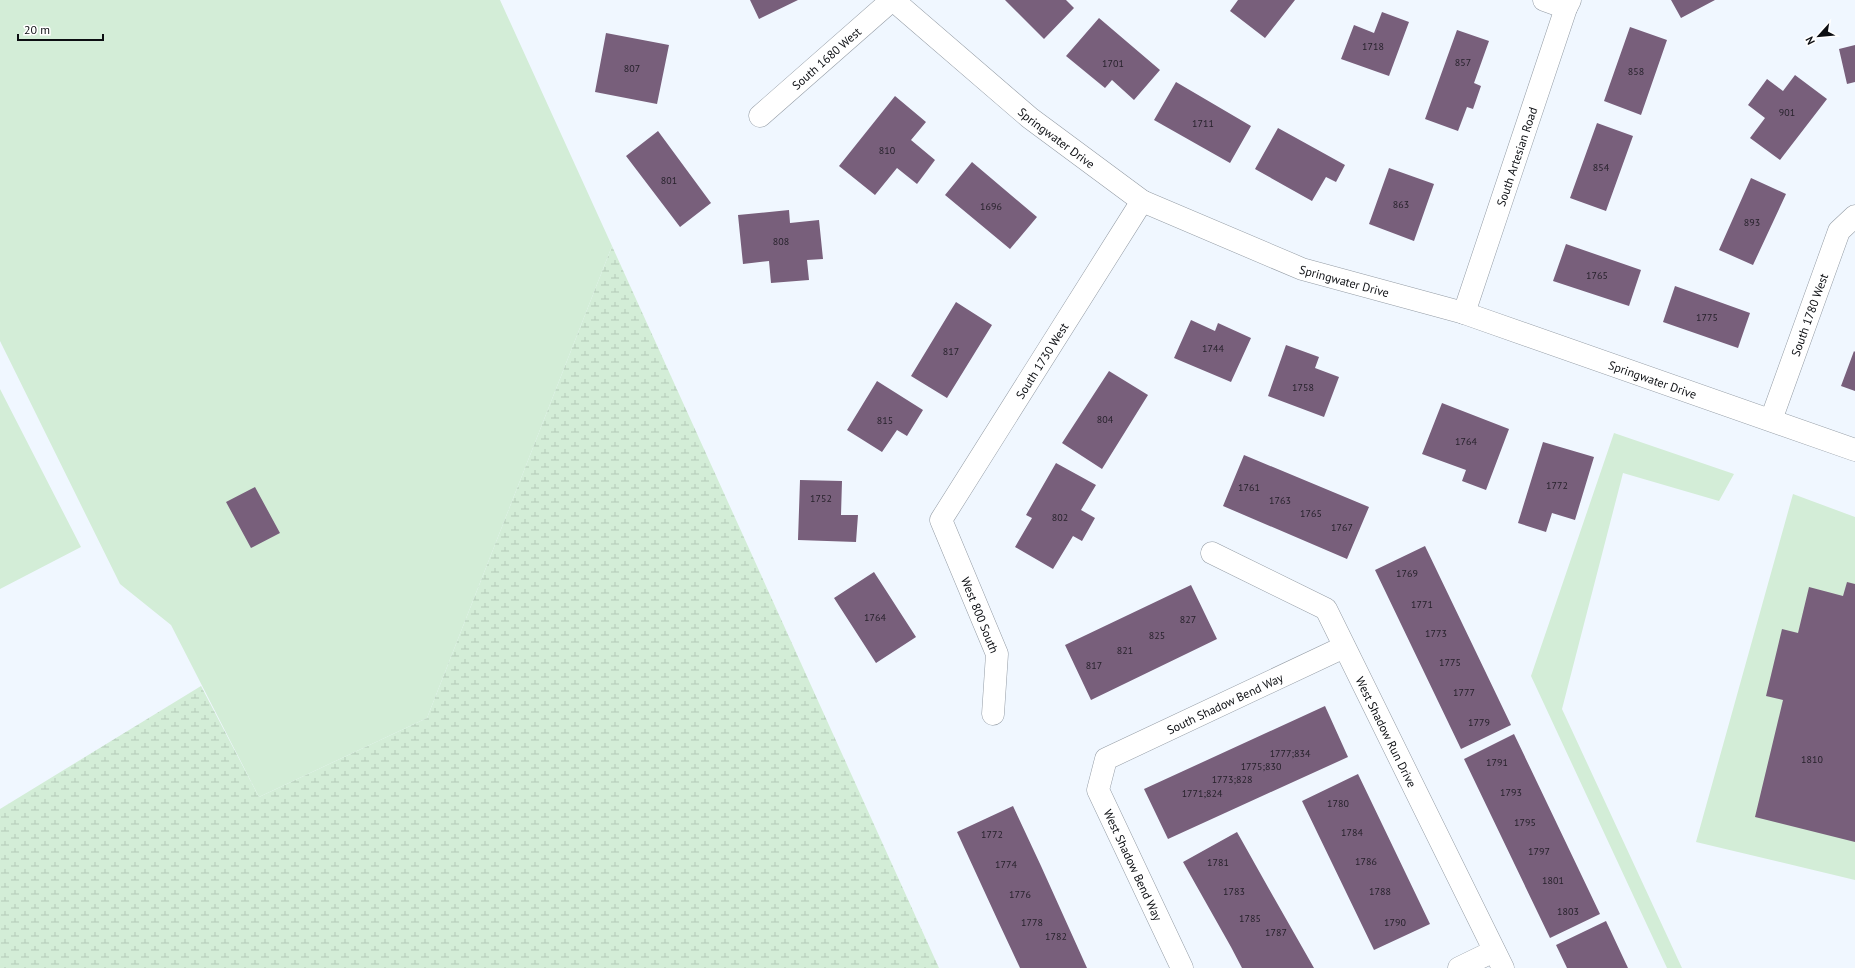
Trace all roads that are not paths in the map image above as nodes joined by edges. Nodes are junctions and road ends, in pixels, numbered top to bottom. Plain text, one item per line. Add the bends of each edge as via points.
1 (892, 0) edge
2 (1544, 0) edge
3 (1568, 4) edge
4 (760, 116) dead end
5 (1142, 201) junction
6 (1855, 216) edge
7 (1464, 313) junction
8 (1771, 420) junction
9 (1855, 450) edge
10 (941, 520) joint
11 (1212, 553) dead end
12 (1344, 647) junction
13 (993, 714) dead end
14 (1106, 759) joint
15 (1498, 959) edge
16 (1182, 968) edge
17 (1459, 968) edge

1 - 4 street, South 1680 West
1 - 5 street, Springwater Drive via 1030,118
2 - 3 street
3 - 7 street, South Artesian Road
5 - 7 street, Springwater Drive via 1302,269
5 - 10 street, South 1730 West
6 - 8 street, South 1780 West via 1839,231
7 - 8 street, Springwater Drive
8 - 9 street, Springwater Drive
10 - 13 street, West 800 South via 997,654
11 - 12 street, West Shadow Run Drive via 1326,609
12 - 14 street, South Shadow Bend Way
12 - 15 street, West Shadow Run Drive
14 - 16 street, West Shadow Bend Way via 1098,790
15 - 17 street

